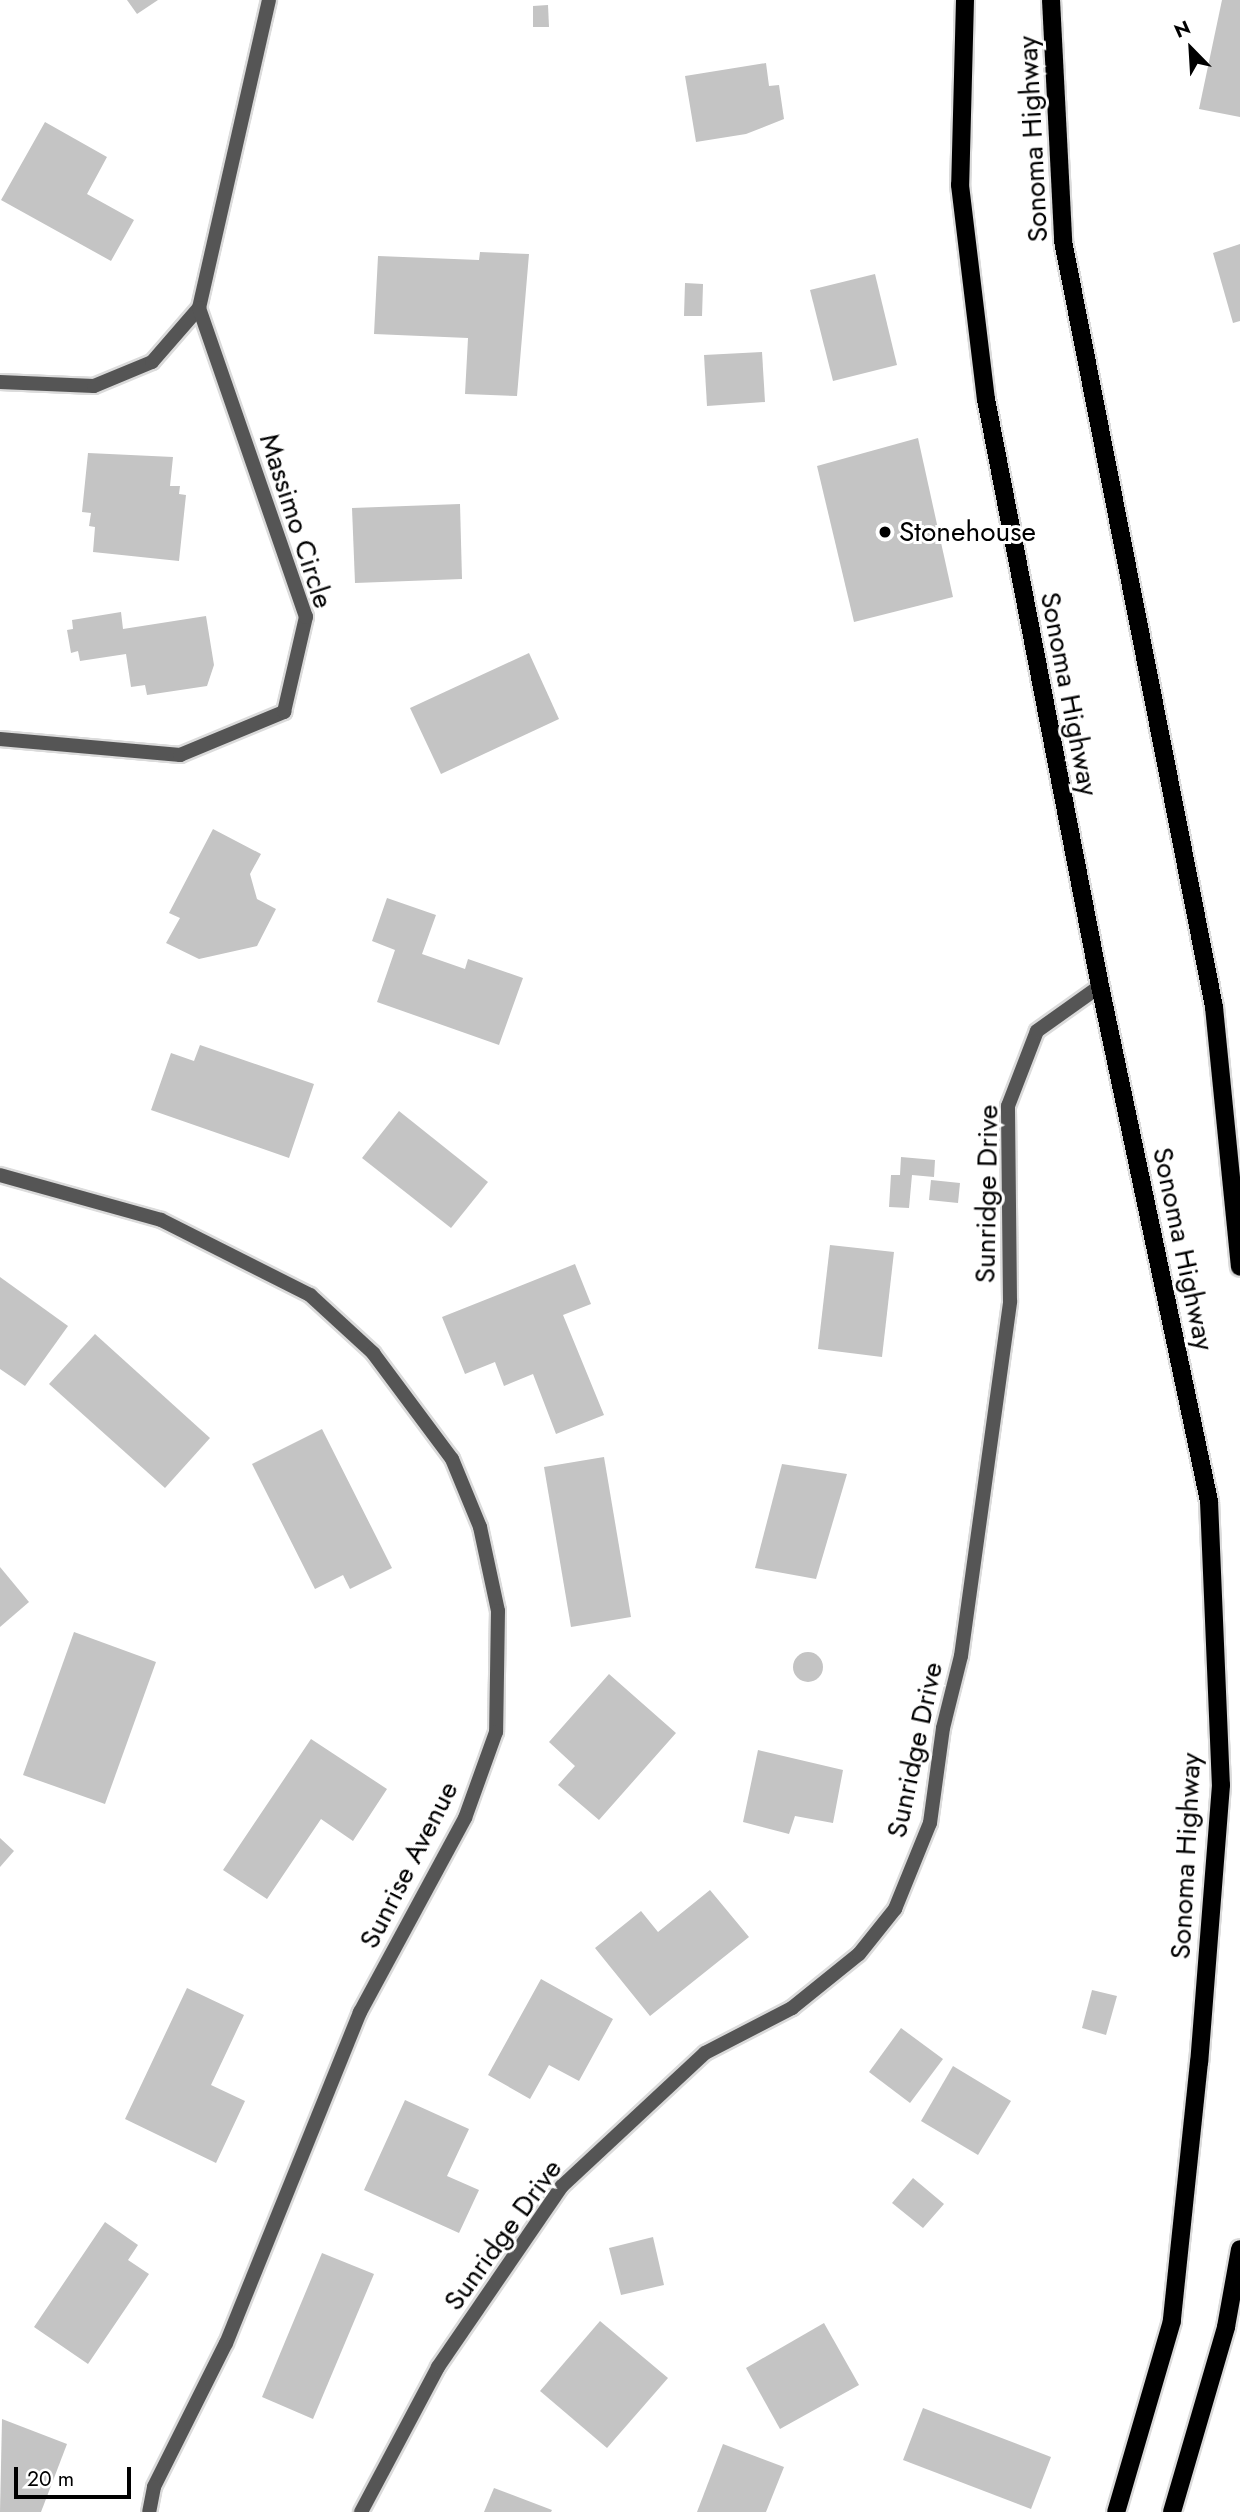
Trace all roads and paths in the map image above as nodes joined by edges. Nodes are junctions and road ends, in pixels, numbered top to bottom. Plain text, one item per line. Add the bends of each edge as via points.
1 (269, 0) edge
2 (965, 0) edge
3 (1051, 0) edge
4 (199, 309) junction
5 (0, 382) edge
6 (0, 739) edge
7 (1100, 986) junction
8 (0, 1175) edge
9 (1240, 1267) edge
10 (1240, 2249) edge
11 (149, 2512) edge
12 (361, 2512) edge
13 (1116, 2512) edge
14 (1172, 2512) edge

1 - 4 street
2 - 7 main road, Sonoma Highway via 960,185 986,399
3 - 9 main road, Sonoma Highway via 1063,241 1214,1007
4 - 5 street via 152,362 94,386
4 - 6 street, Massimo Circle via 306,617 284,712 180,755
7 - 12 street, Sunridge Drive via 1037,1031 1007,1106 1010,1301 961,1656 943,1728 930,1824 895,1909 859,1954 792,2008 705,2053 562,2186 439,2367
7 - 13 main road, Sonoma Highway via 1209,1500 1221,1785 1172,2321
8 - 11 street, Sunrise Avenue via 161,1220 310,1295 373,1353 453,1459 480,1527 498,1611 496,1732 465,1818 360,2012 226,2343 154,2487
10 - 14 main road via 1226,2327

